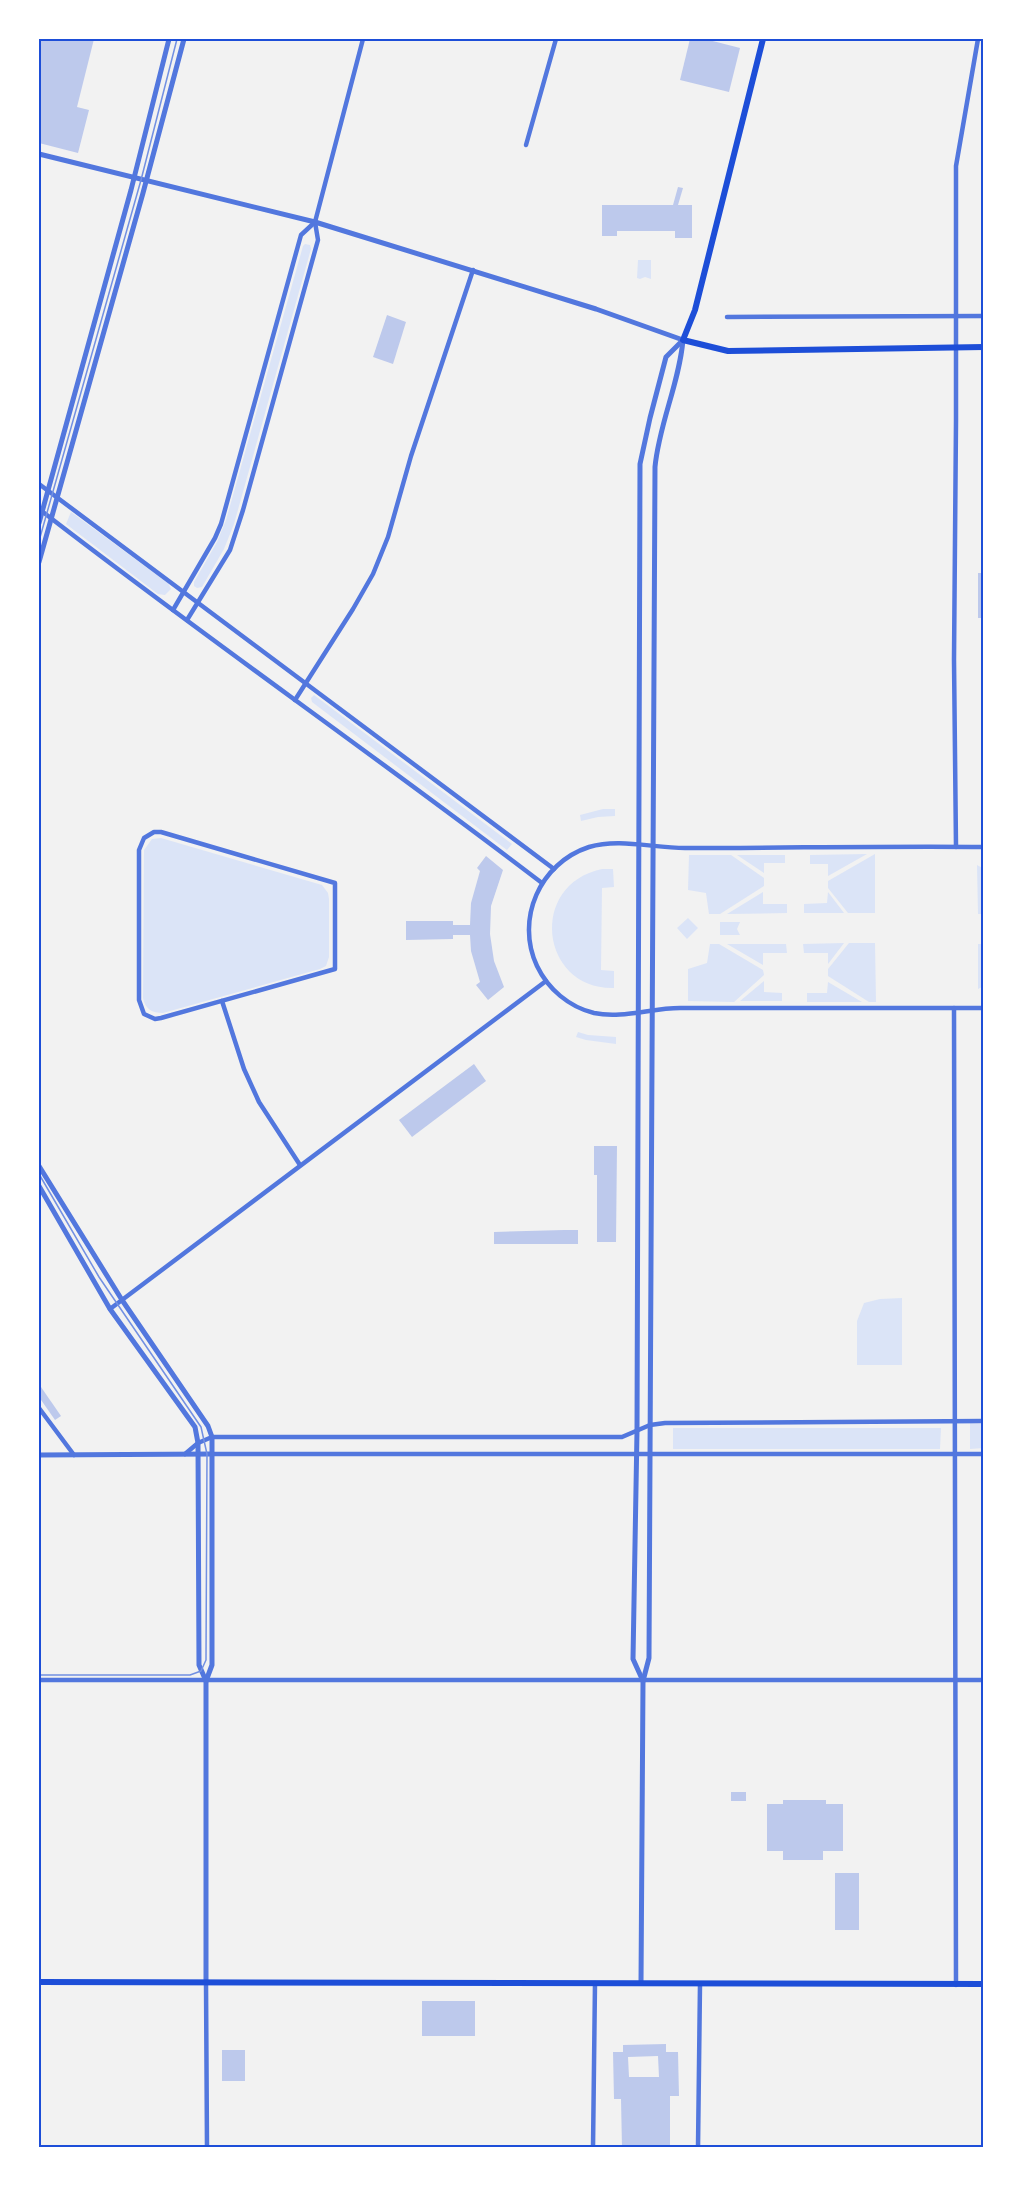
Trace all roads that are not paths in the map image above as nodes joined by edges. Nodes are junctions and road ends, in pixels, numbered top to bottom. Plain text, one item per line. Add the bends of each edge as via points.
1 (169, 39) edge
2 (184, 39) edge
3 (363, 39) edge
4 (556, 39) edge
5 (763, 39) edge
6 (978, 39) edge
7 (526, 145) dead end
8 (39, 154) edge
9 (134, 178) junction
10 (146, 181) junction
11 (315, 222) junction
12 (473, 270) junction
13 (957, 316) junction
14 (984, 316) edge
15 (727, 317) dead end
16 (682, 340) junction
17 (956, 347) junction
18 (984, 347) edge
19 (39, 483) edge
20 (48, 491) junction
21 (58, 499) junction
22 (41, 510) edge
23 (52, 519) junction
24 (39, 523) edge
25 (39, 562) edge
26 (184, 592) junction
27 (198, 602) junction
28 (173, 610) junction
29 (187, 620) junction
30 (304, 683) junction
31 (295, 700) junction
32 (639, 825) junction
33 (653, 825) junction
34 (639, 845) junction
35 (653, 847) junction
36 (956, 847) junction
37 (984, 847) edge
38 (554, 868) junction
39 (542, 883) junction
40 (546, 981) junction
41 (222, 1001) junction
42 (954, 1008) junction
43 (984, 1008) edge
44 (652, 1010) junction
45 (638, 1012) junction
46 (638, 1036) junction
47 (652, 1036) junction
48 (300, 1165) junction
49 (39, 1166) edge
50 (39, 1186) edge
51 (122, 1300) junction
52 (110, 1309) junction
53 (39, 1408) edge
54 (984, 1421) edge
55 (954, 1422) junction
56 (650, 1425) junction
57 (637, 1431) junction
58 (212, 1437) junction
59 (198, 1443) junction
60 (185, 1454) junction
61 (198, 1454) junction
62 (212, 1454) junction
63 (636, 1454) junction
64 (650, 1454) junction
65 (954, 1454) junction
66 (984, 1454) edge
67 (39, 1455) edge
68 (74, 1455) junction
69 (39, 1680) edge
70 (984, 1680) edge
71 (206, 1681) junction
72 (643, 1681) junction
73 (955, 1681) junction
74 (39, 1982) edge
75 (206, 1982) junction
76 (595, 1983) junction
77 (641, 1983) junction
78 (700, 1984) junction
79 (984, 1984) edge
80 (956, 1985) junction
81 (207, 2148) edge
82 (593, 2148) edge
83 (698, 2148) edge

1 - 9 street
2 - 10 street
3 - 11 street
4 - 7 street
5 - 16 main road via 695,310
6 - 13 street via 956,166
8 - 9 street
9 - 10 street
9 - 20 street
10 - 11 street
10 - 21 street
11 - 12 street
11 - 26 street via 301,235 221,524
11 - 27 street via 318,240 243,510 230,550
12 - 16 street
12 - 30 street via 373,574
13 - 14 street
13 - 15 street
13 - 17 street
16 - 17 main road via 728,351
16 - 32 street via 666,357 640,464
16 - 33 street via 681,361 655,467
17 - 18 main road
17 - 36 street
19 - 20 street
20 - 21 street
20 - 22 street
21 - 23 street
21 - 26 street
22 - 23 street
22 - 24 street
23 - 25 street
23 - 28 street
26 - 27 street
26 - 28 street
27 - 29 street
27 - 30 street
28 - 29 street
29 - 31 street
30 - 31 street
30 - 38 street
31 - 39 street
32 - 33 street
32 - 34 street
33 - 35 street
34 - 35 street
34 - 38 street via 592,846
34 - 45 street
35 - 36 street
35 - 44 street
36 - 37 street
38 - 39 street
39 - 40 street via 531,907 529,929 531,951
40 - 45 street via 562,997 592,1012
40 - 48 street
41 - 41 street via 335,969 335,883 161,832 148,834 139,850 140,1008 155,1019
41 - 48 street via 259,1102
42 - 43 street
42 - 44 street
42 - 55 street
44 - 45 street
44 - 47 street
45 - 46 street
46 - 47 street
46 - 57 street
47 - 56 street
48 - 51 street
49 - 51 street
50 - 52 street
51 - 52 street
51 - 58 street
52 - 59 street via 195,1427
53 - 68 street
54 - 55 street
55 - 56 street
55 - 65 street
56 - 57 street
56 - 64 street
57 - 58 street via 622,1437
57 - 63 street
58 - 59 street
58 - 62 street
59 - 60 street
59 - 61 street
60 - 61 street
60 - 68 street
61 - 62 street
61 - 71 street via 199,1665
62 - 63 street
62 - 71 street via 212,1665
63 - 64 street
63 - 72 street via 633,1659
64 - 65 street
64 - 72 street via 649,1658
65 - 66 street
65 - 73 street
67 - 68 street
69 - 71 street
70 - 73 street
71 - 72 street
71 - 75 street
72 - 73 street
72 - 77 street
73 - 80 street
74 - 75 main road
75 - 76 main road
75 - 81 street
76 - 77 main road
76 - 82 street
77 - 78 main road
78 - 80 main road
78 - 83 street
79 - 80 main road

